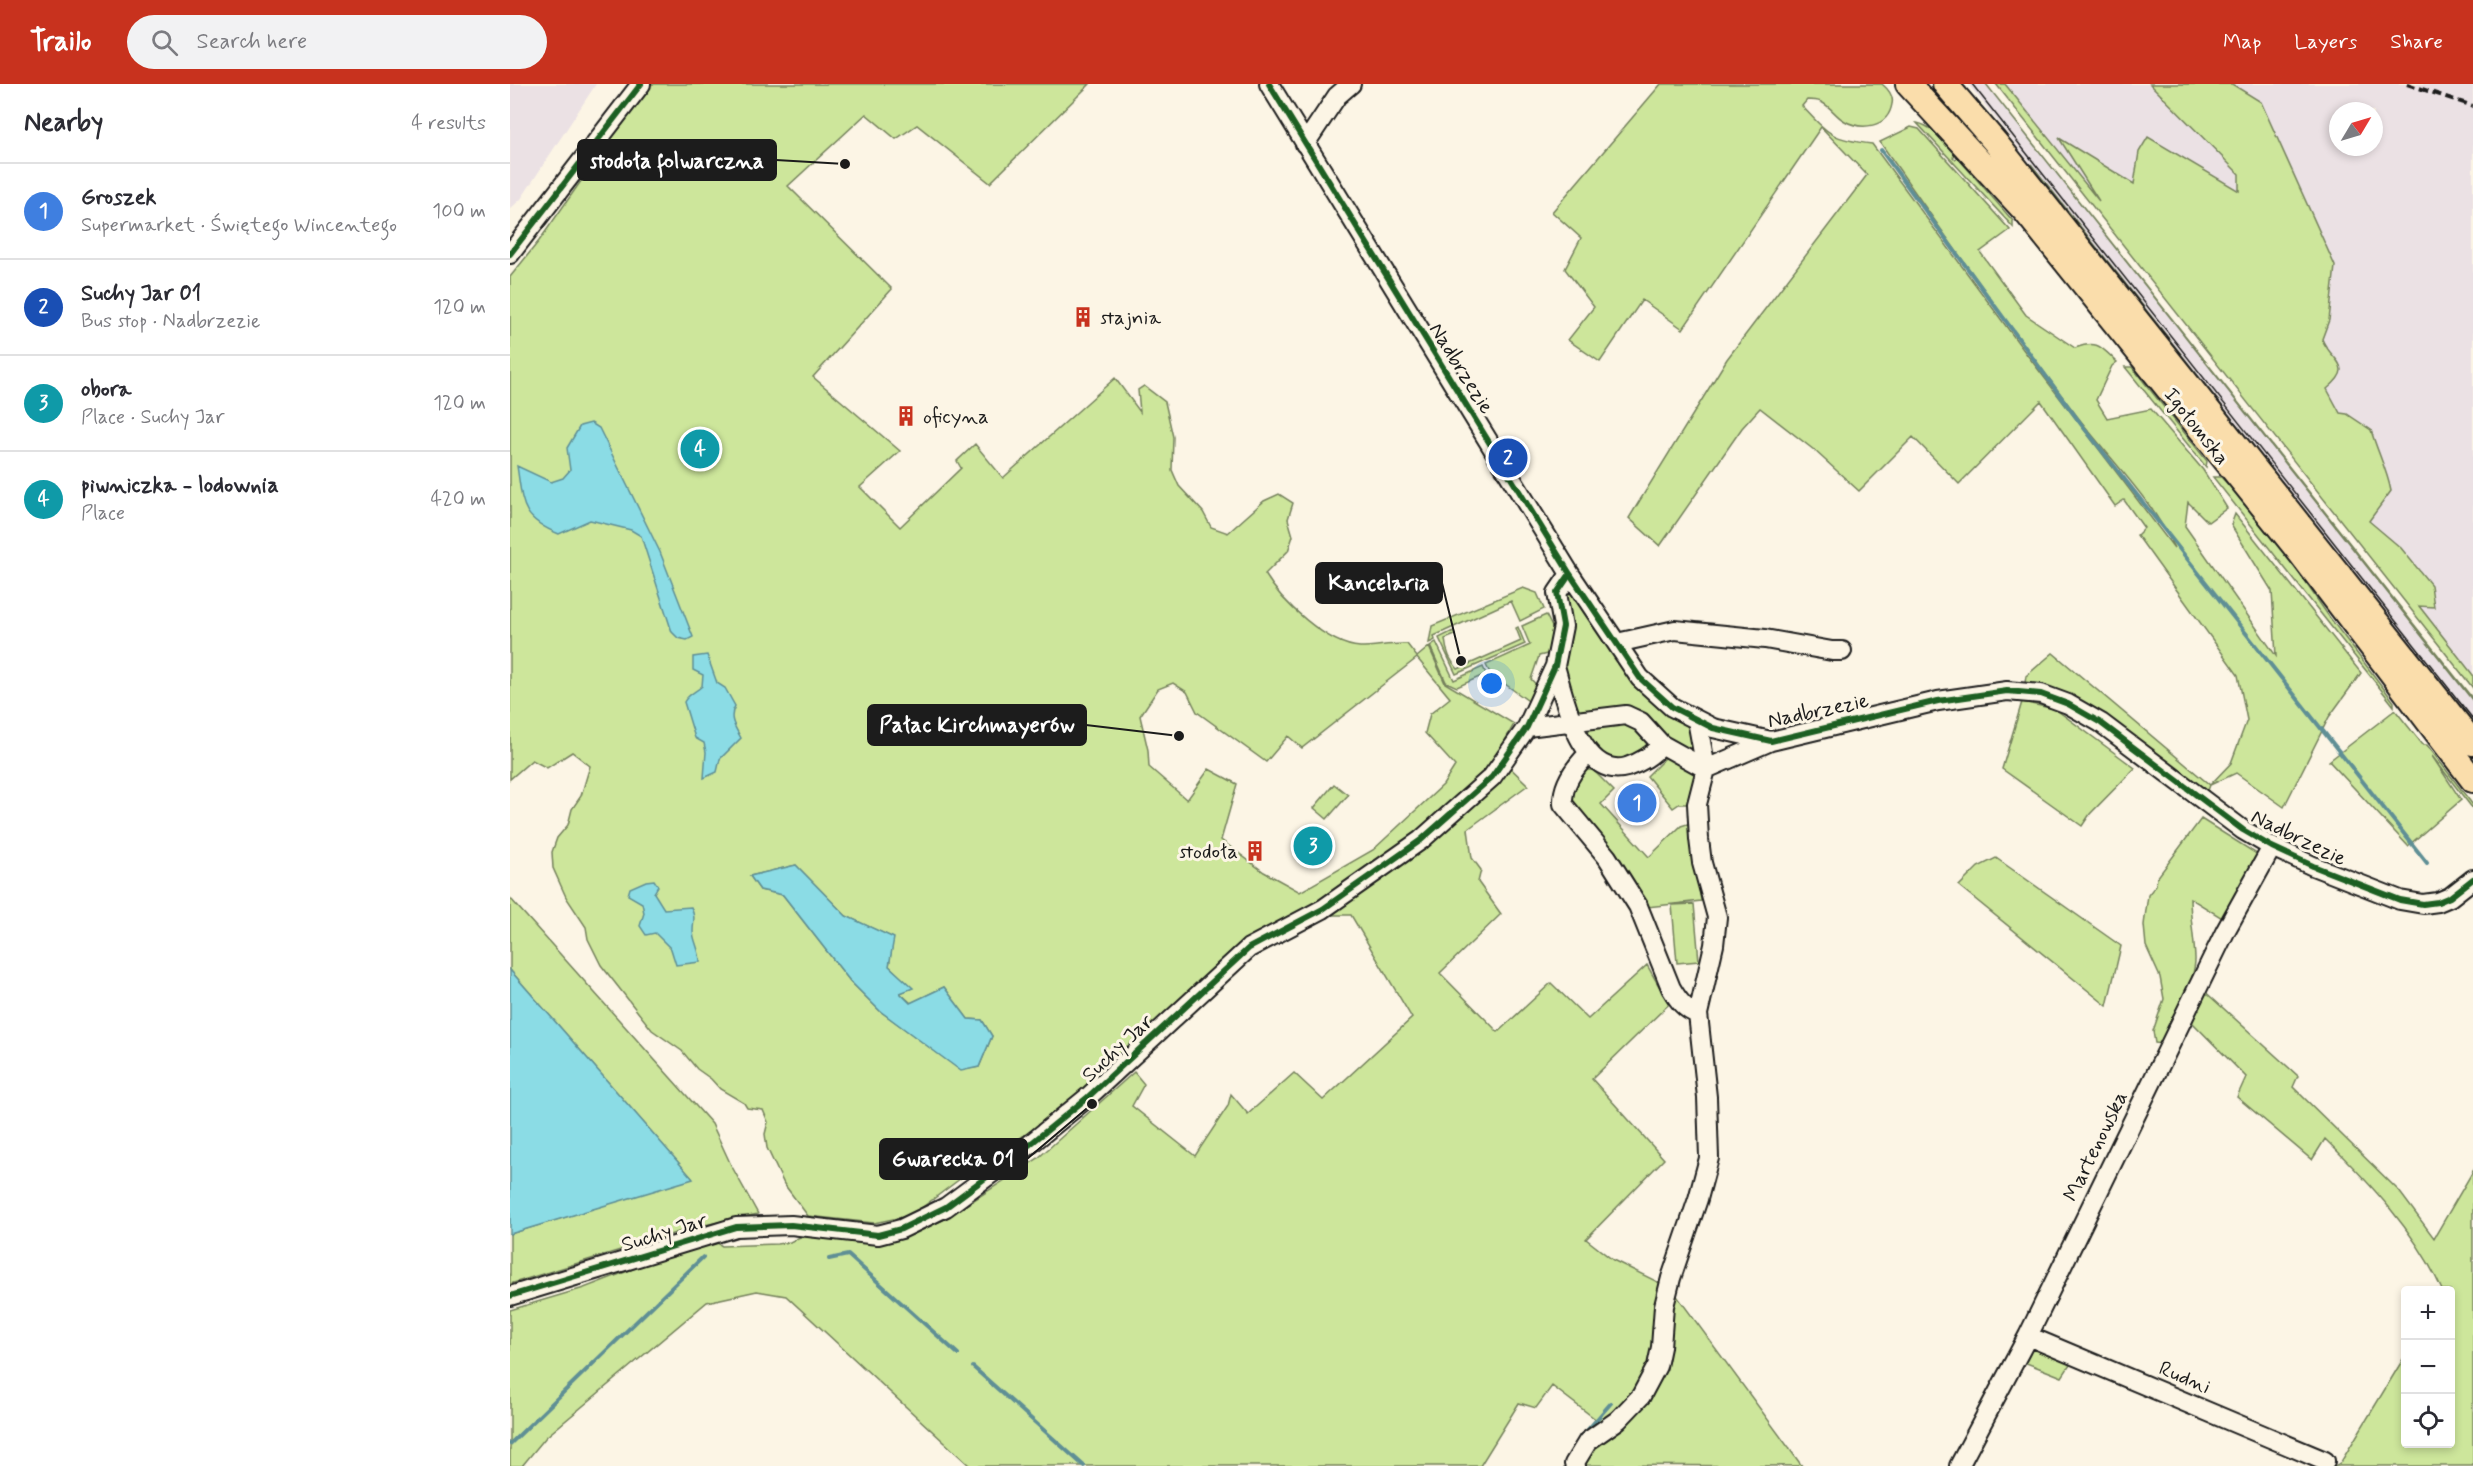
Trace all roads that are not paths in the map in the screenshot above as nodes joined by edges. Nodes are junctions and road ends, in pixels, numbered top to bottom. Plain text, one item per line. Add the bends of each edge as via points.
1 (641, 84) edge
2 (1269, 84) edge
3 (1351, 84) edge
4 (1908, 84) edge
5 (1945, 84) edge
6 (1305, 144) junction
7 (510, 254) edge
8 (1570, 574) junction
9 (1617, 643) junction
10 (1842, 651) dead end
11 (1555, 666) junction
12 (1572, 720) junction
13 (1697, 720) junction
14 (1527, 727) junction
15 (1771, 741) junction
16 (2473, 743) edge
17 (1661, 744) junction
18 (1588, 754) junction
19 (1706, 769) junction
20 (2473, 780) edge
21 (2272, 847) junction
22 (2473, 879) edge
23 (1698, 1014) junction
24 (510, 1296) edge
25 (2028, 1335) junction
26 (2325, 1461) dead end
27 (1576, 1466) edge
28 (1959, 1466) edge

1 - 7 street
2 - 6 street, Nadbrzezie
3 - 6 street via 1337,96
4 - 20 main road, Igołomska via 2025,211 2301,554
5 - 16 main road, Igołomska
6 - 8 street, Nadbrzezie
8 - 9 street, Nadbrzezie
8 - 11 street, Suchy Jar via 1557,593 1563,626
9 - 10 street via 1675,630
9 - 13 street, Nadbrzezie via 1640,678 1672,707
11 - 12 street
11 - 14 street, Suchy Jar
12 - 14 street
12 - 17 street via 1626,715 1641,722
12 - 18 street
13 - 15 street, Nadbrzezie via 1713,728
13 - 19 street
14 - 24 street, Suchy Jar via 1492,777 1421,840 1323,909 1249,948 1088,1097 946,1207 902,1229 878,1235 791,1225 736,1227
15 - 19 street
15 - 21 street, Nadbrzezie via 1938,701 2007,692 2041,694 2101,723 2243,830
17 - 18 street via 1635,765 1621,768 1603,765
17 - 19 street
18 - 23 street via 1571,774 1563,804 1607,857 1638,906 1677,998 1685,1008
19 - 23 street via 1697,804 1699,838 1717,917
21 - 22 street, Nadbrzezie via 2413,903 2444,900
21 - 25 street, Martenowska via 2226,930
23 - 27 street via 1709,1158 1671,1278 1659,1356 1641,1396 1588,1441
25 - 26 street, Rudni
25 - 28 street, Martenowska

